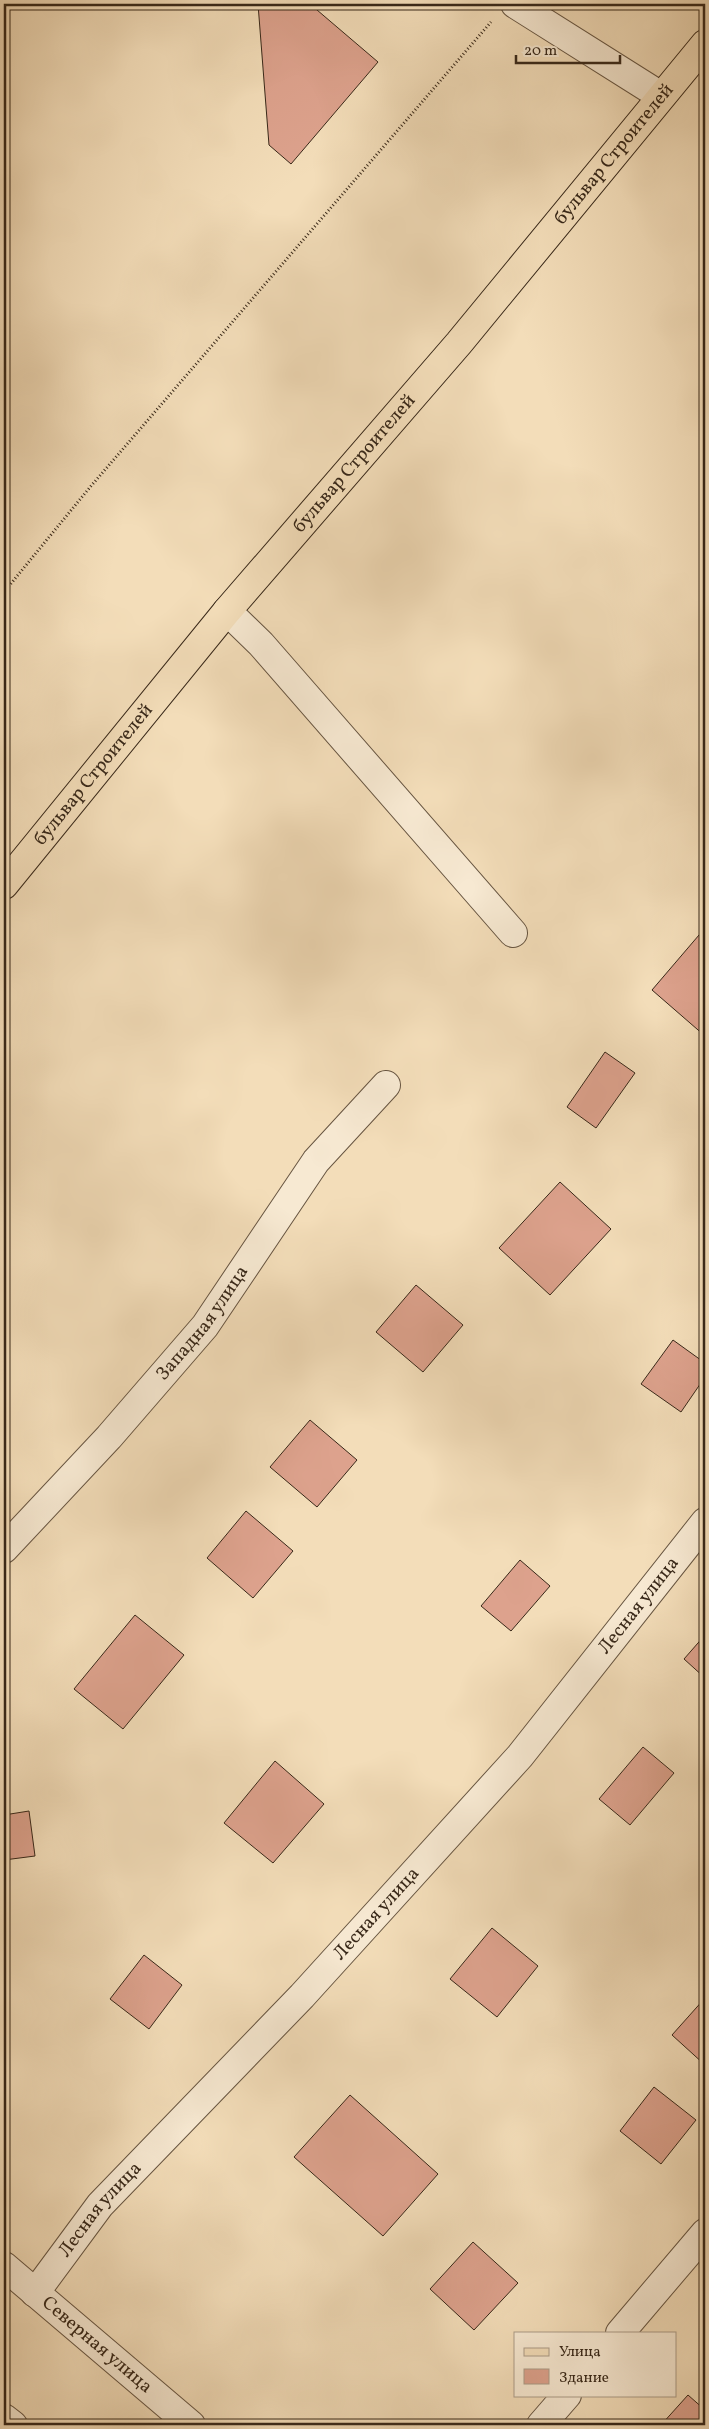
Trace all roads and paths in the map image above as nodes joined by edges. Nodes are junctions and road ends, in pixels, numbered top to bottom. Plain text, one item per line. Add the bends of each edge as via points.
1 (504, 11) edge
2 (705, 44) edge
3 (661, 96) junction
4 (4, 592) edge
5 (227, 611) junction
6 (4, 884) edge
7 (513, 933) dead end
8 (386, 1085) dead end
9 (705, 1522) edge
10 (4, 1549) edge
11 (705, 2233) edge
12 (4, 2266) edge
13 (35, 2293) junction
14 (621, 2332) edge
15 (566, 2396) edge
16 (4, 2418) edge
17 (13, 2425) edge
18 (191, 2425) edge
19 (541, 2425) edge

1 - 3 street
1 - 4 path via 123,448
2 - 3 main road, бульвар Строителей
3 - 5 main road, бульвар Строителей via 459,343
5 - 6 main road, бульвар Строителей
5 - 7 street via 261,644
8 - 10 street, Западная улица via 316,1161 204,1326 109,1437
9 - 13 street, Лесная улица via 520,1756 302,1996 100,2205
11 - 14 street
12 - 13 street, Северная улица
13 - 18 street, Северная улица
15 - 19 street
16 - 17 street

